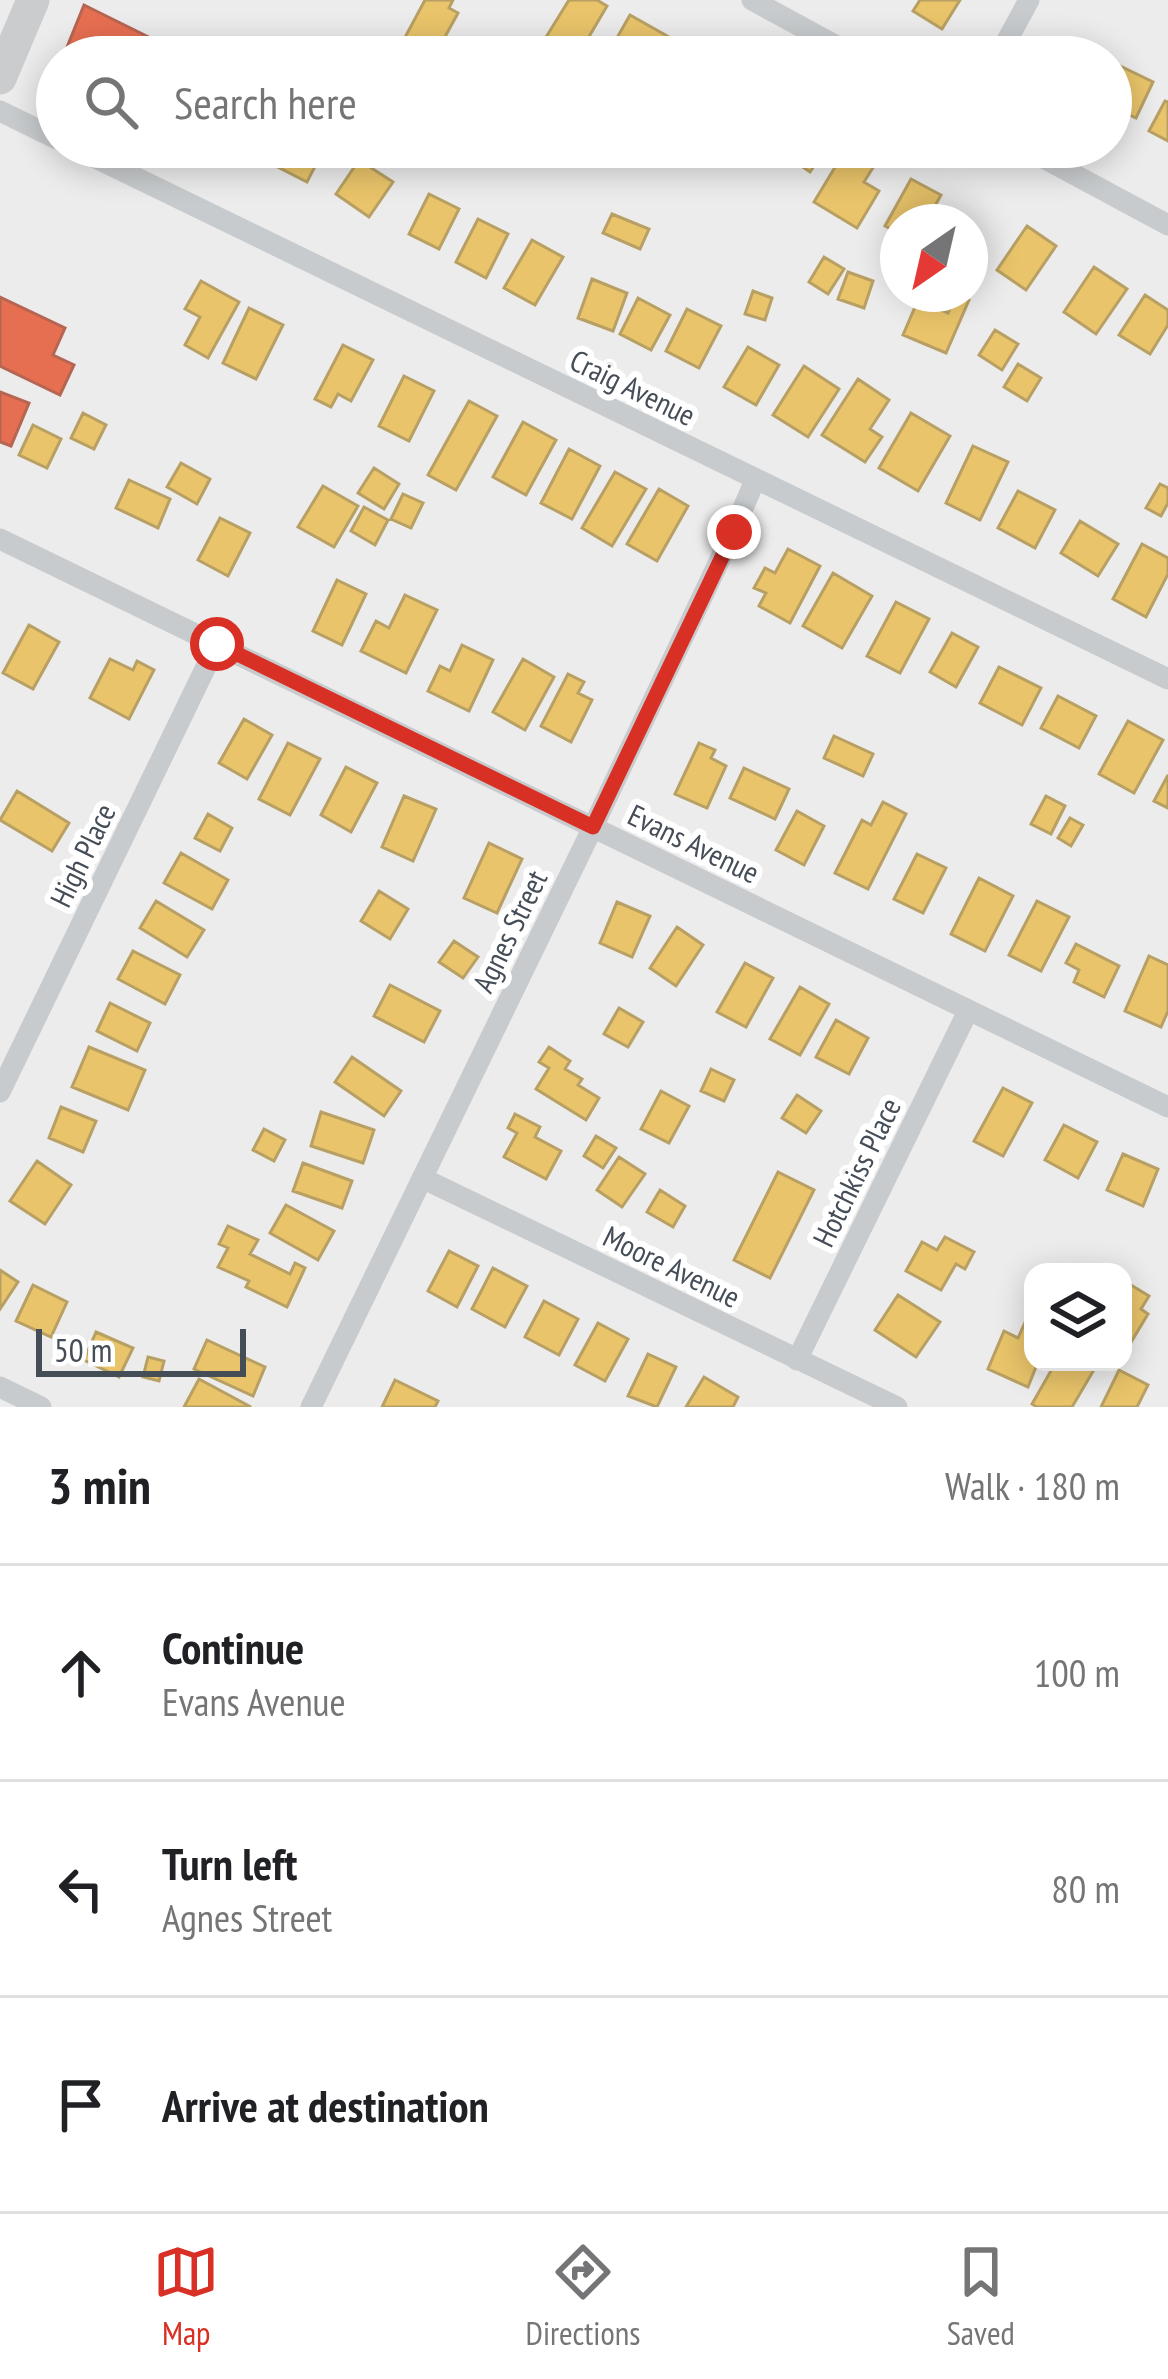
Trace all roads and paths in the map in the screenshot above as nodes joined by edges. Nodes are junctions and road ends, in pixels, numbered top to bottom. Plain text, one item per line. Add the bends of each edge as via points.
1 (33, 0) edge
2 (752, 0) edge
3 (1029, 0) edge
4 (818, 36) edge
5 (1009, 36) edge
6 (0, 78) edge
7 (0, 112) edge
8 (36, 129) edge
9 (116, 168) edge
10 (1062, 168) edge
11 (1168, 225) edge
12 (755, 479) junction
13 (0, 538) edge
14 (217, 644) junction
15 (1168, 680) edge
16 (593, 827) junction
17 (968, 1011) junction
18 (0, 1092) edge
19 (1168, 1107) edge
20 (422, 1178) junction
21 (797, 1360) junction
22 (0, 1387) edge
23 (41, 1407) edge
24 (311, 1407) edge
25 (897, 1407) edge

1 - 6 main road
2 - 4 street
3 - 5 street
7 - 8 street
9 - 12 street, Craig Avenue
10 - 11 street
12 - 15 street, Craig Avenue
12 - 16 street, Agnes Street
13 - 14 street, Evans Avenue
14 - 16 street, Evans Avenue
14 - 18 street, High Place
16 - 17 street, Evans Avenue
16 - 20 street, Agnes Street
17 - 19 street, Evans Avenue
17 - 21 street, Hotchkiss Place
20 - 21 street, Moore Avenue
20 - 24 street, Agnes Street
21 - 25 street, Moore Avenue
22 - 23 street

